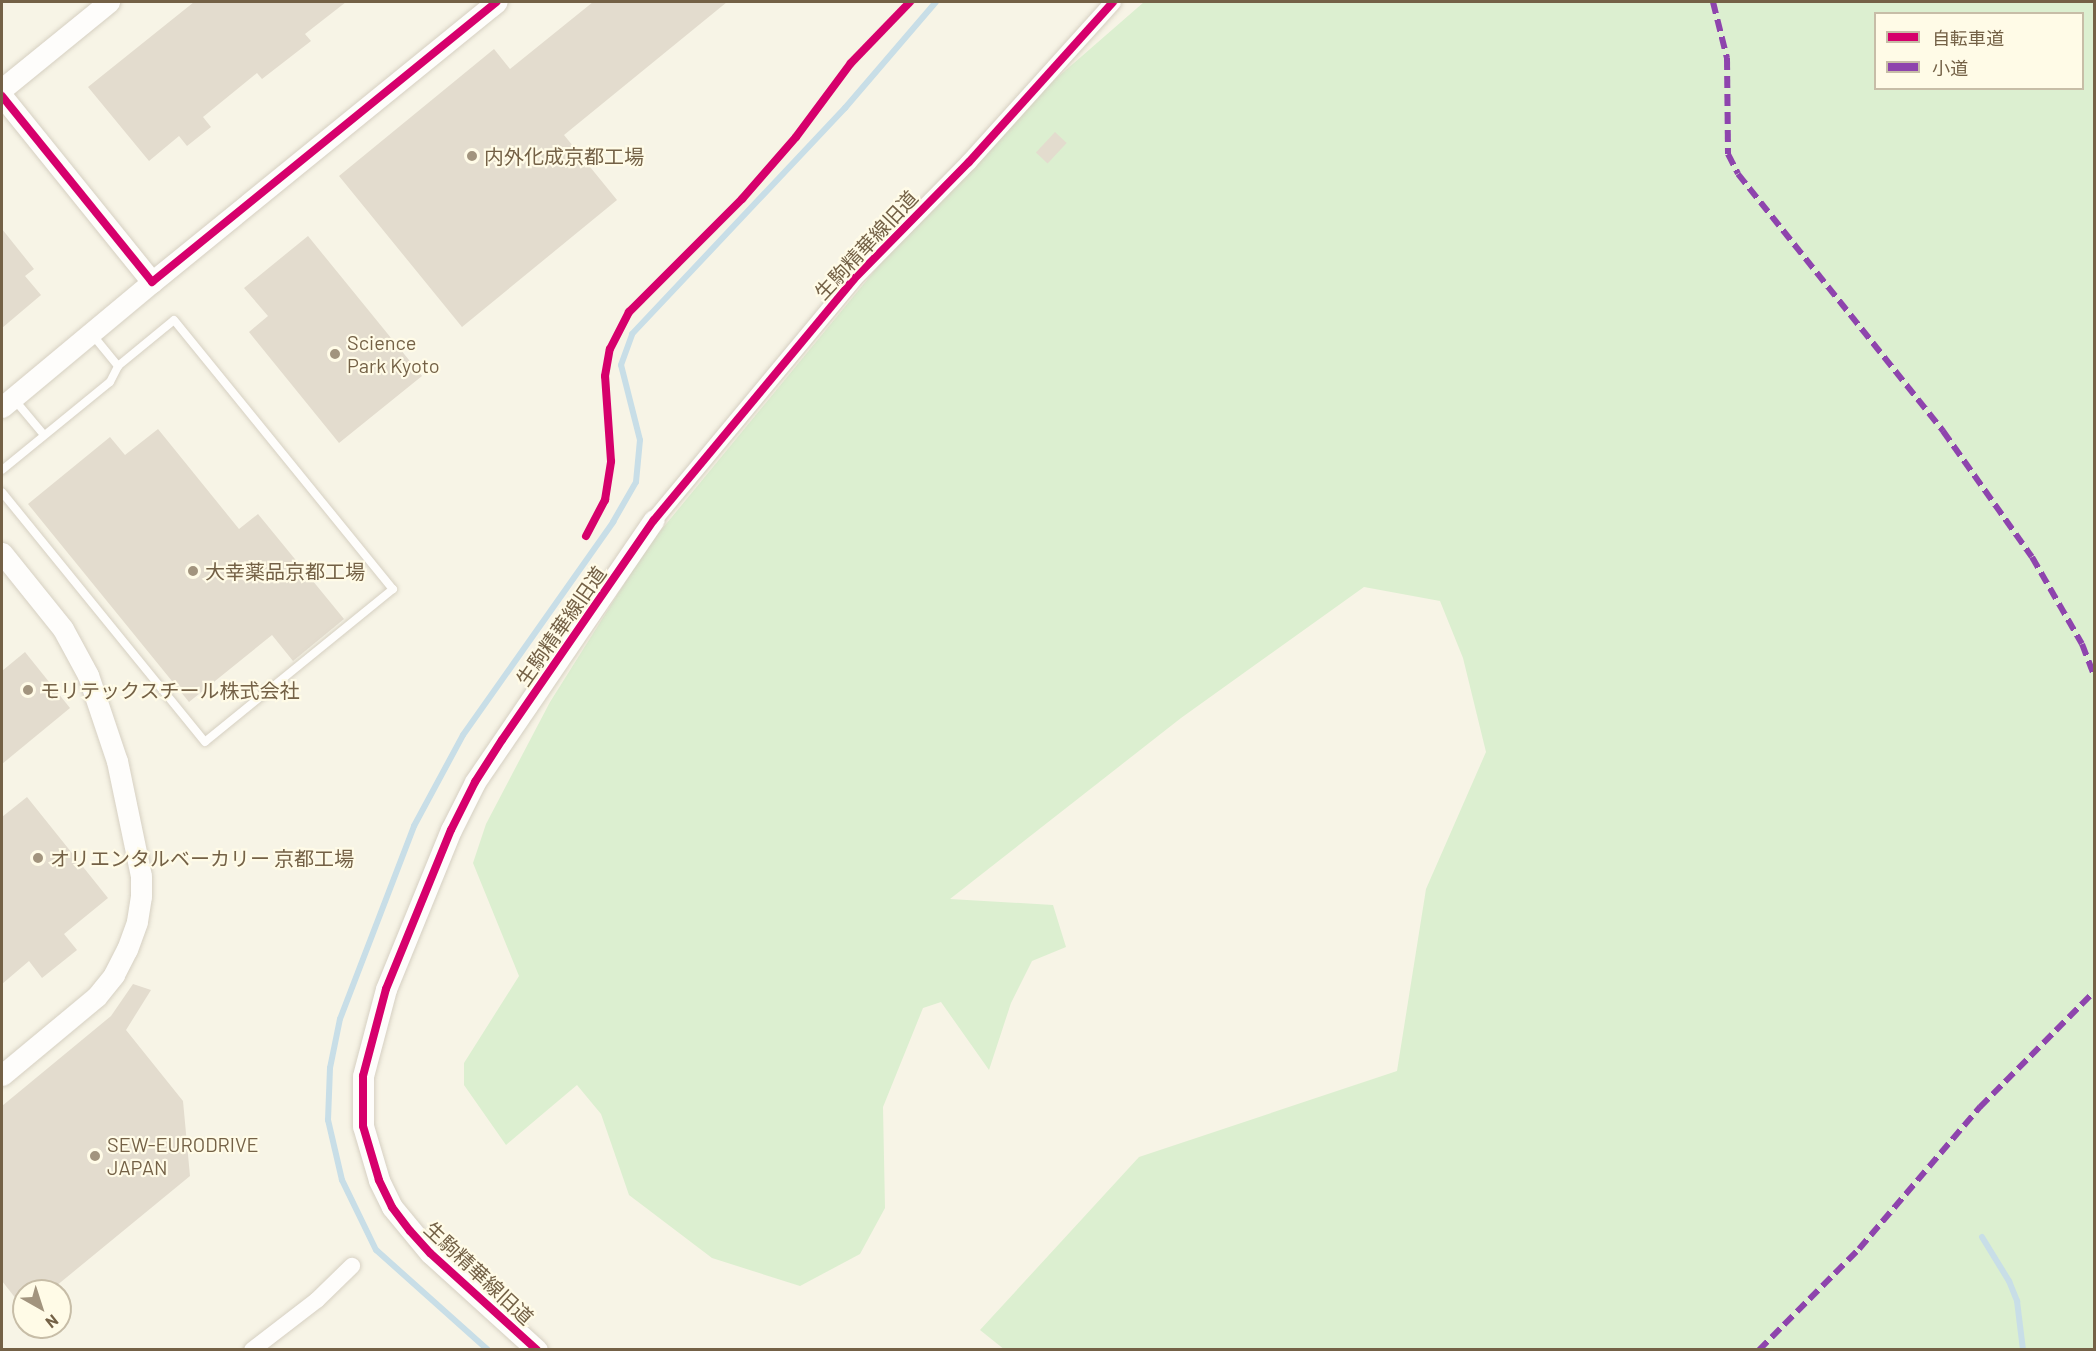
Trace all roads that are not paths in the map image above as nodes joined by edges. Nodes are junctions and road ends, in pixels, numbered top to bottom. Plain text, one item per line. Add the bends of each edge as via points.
1 (109, 2) edge
2 (496, 2) edge
3 (1113, 2) edge
4 (2, 89) edge
5 (2, 96) edge
6 (152, 282) junction
7 (91, 333) junction
8 (118, 366) junction
9 (7, 402) edge
10 (44, 435) junction
11 (2, 470) edge
12 (2, 492) edge
13 (654, 520) joint
14 (2, 553) edge
15 (2, 1075) edge
16 (352, 1266) dead end
17 (252, 1350) edge
18 (537, 1350) edge

1 - 4 street
2 - 6 street
3 - 13 street, 生駒精華線旧道 via 969,162 853,280
5 - 6 street
6 - 7 street
7 - 8 lane
7 - 9 street
8 - 10 lane via 110,382
8 - 12 lane via 174,320 393,589 205,742
9 - 10 lane
10 - 11 lane
13 - 18 street, 生駒精華線旧道 via 475,782 451,830 386,989 363,1076 363,1126 379,1180 392,1207 430,1253
14 - 15 street via 63,629 88,675 117,761 141,876 137,922 114,975 96,998
16 - 17 street via 317,1300

